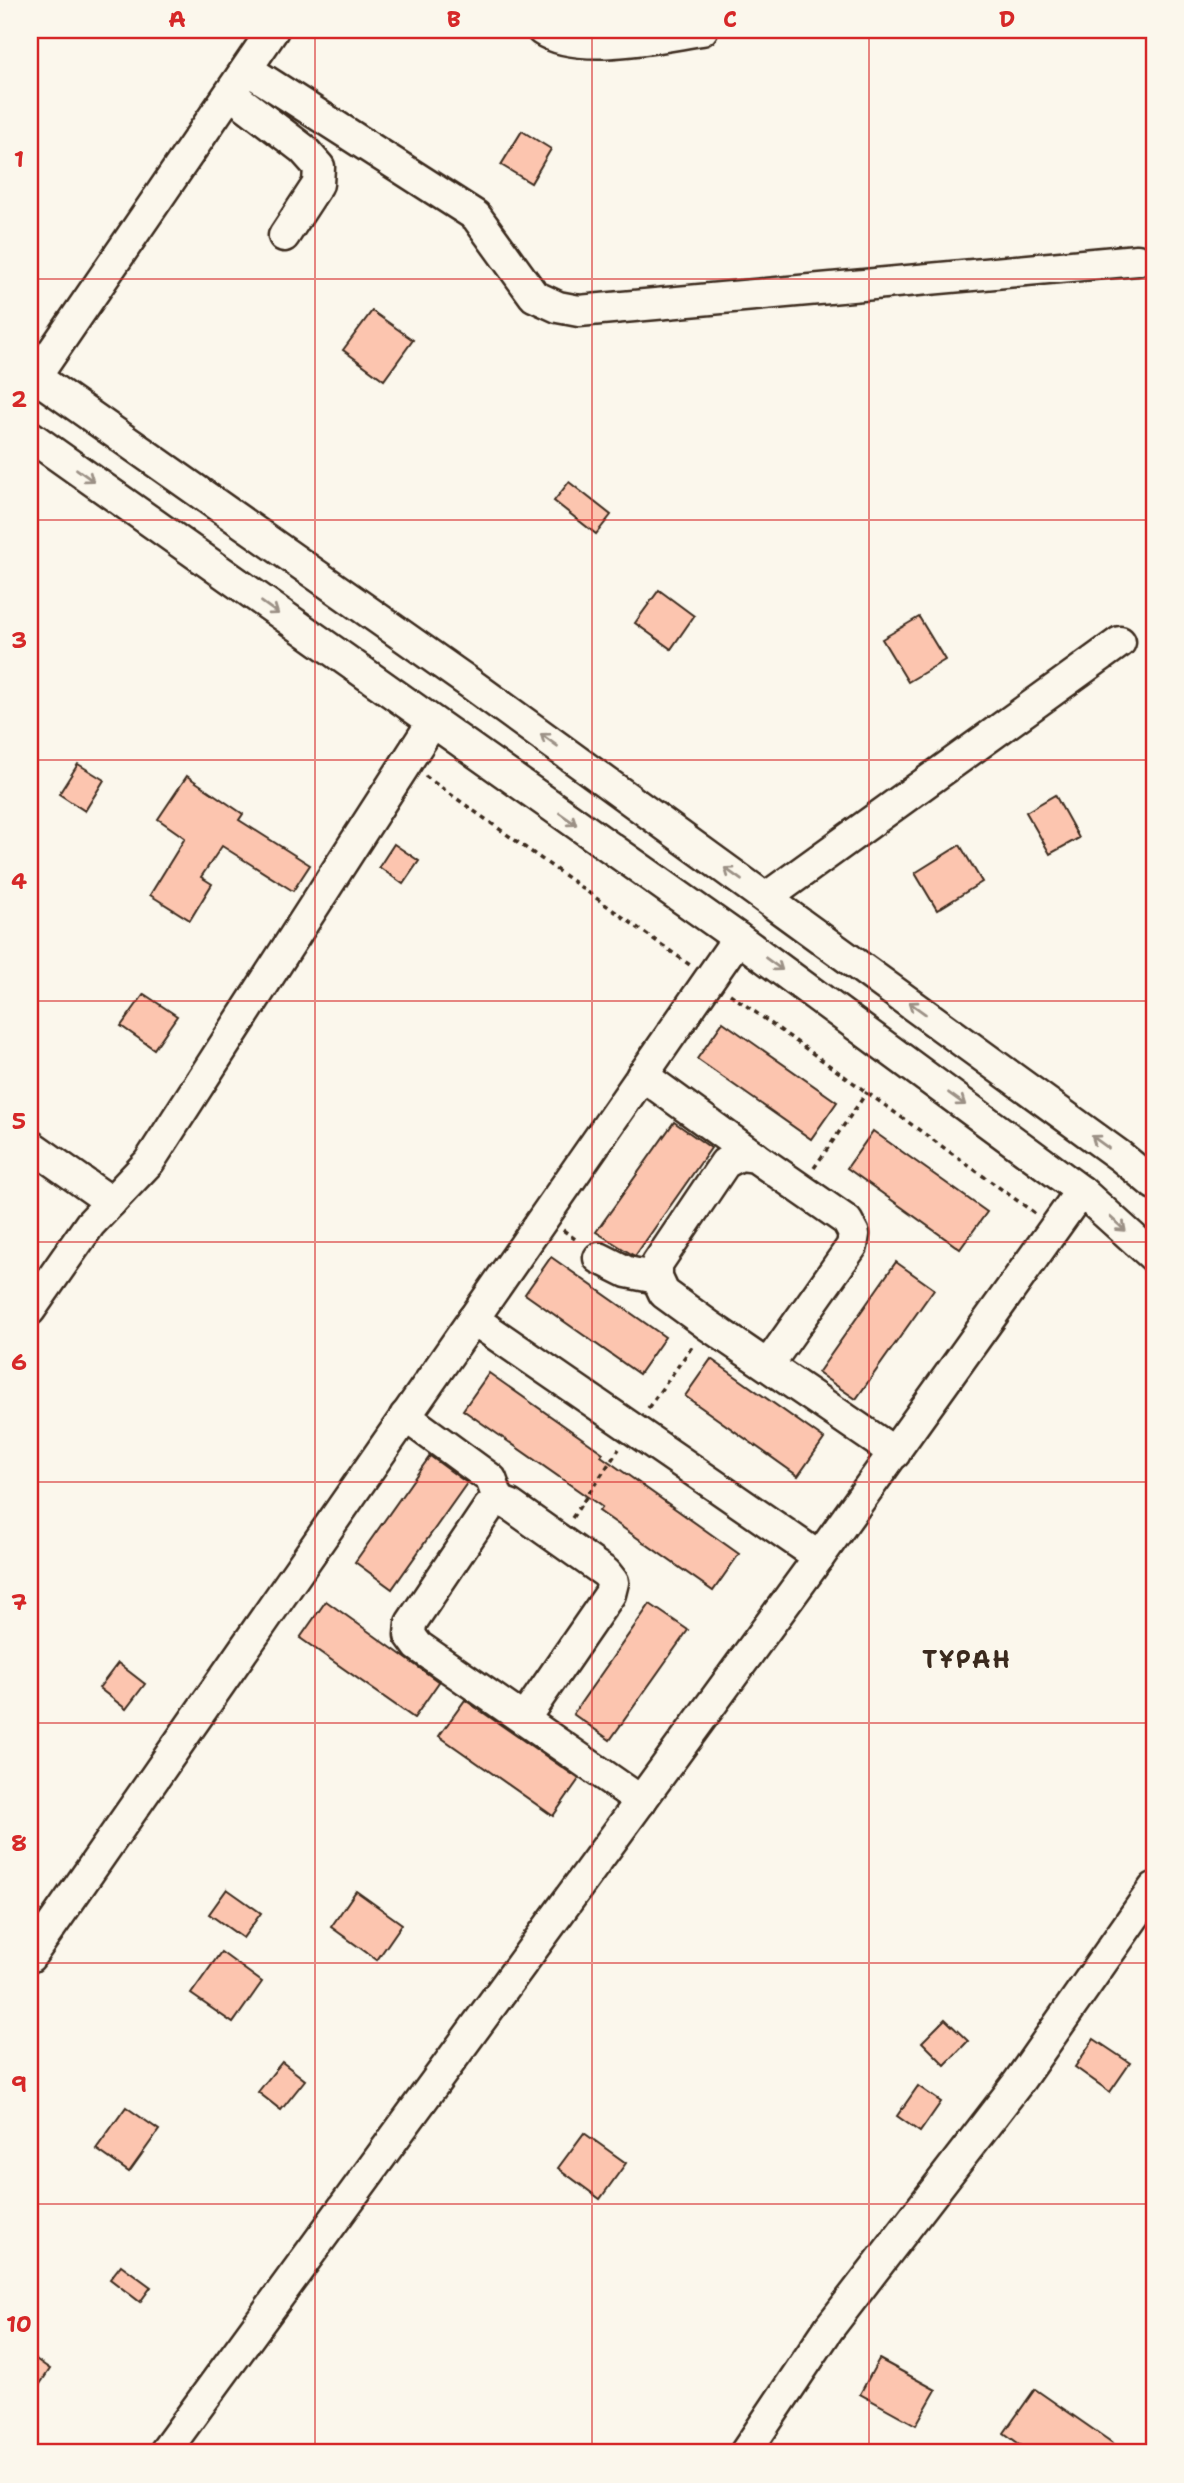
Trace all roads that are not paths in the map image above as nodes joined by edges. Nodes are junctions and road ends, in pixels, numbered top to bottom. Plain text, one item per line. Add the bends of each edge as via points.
1 (273, 30) edge
2 (542, 30) edge
3 (702, 30) edge
4 (239, 81) junction
5 (284, 236) dead end
6 (1137, 260) dead end
7 (65, 335) junction
8 (31, 371) edge
9 (75, 405) junction
10 (30, 436) edge
11 (1120, 642) dead end
12 (432, 723) junction
13 (766, 898) junction
14 (738, 938) junction
15 (642, 1075) junction
16 (30, 1145) edge
17 (755, 1157) junction
18 (1154, 1184) edge
19 (1081, 1191) junction
20 (111, 1202) junction
21 (1154, 1257) edge
22 (599, 1258) road end
23 (657, 1279) junction
24 (30, 1310) edge
25 (473, 1320) junction
26 (768, 1365) junction
27 (405, 1416) junction
28 (895, 1453) junction
29 (499, 1501) junction
30 (819, 1557) junction
31 (524, 1719) junction
32 (641, 1801) junction
33 (1154, 1888) edge
34 (30, 1957) edge
35 (164, 2453) edge
36 (745, 2453) edge

1 - 4 street
2 - 3 street via 584,42 613,43
4 - 5 street via 319,167 318,184
4 - 6 street via 476,216 534,296 558,307 579,311
4 - 7 street
7 - 8 street
7 - 9 street via 61,368
8 - 9 street
13 -> 9 street
10 -> 12 street
11 - 13 street
12 -> 14 street
12 - 20 street via 149,1162
18 -> 13 street
14 - 15 street
14 -> 19 street
15 - 17 street
15 - 25 street
16 - 20 street
17 - 23 street via 740,1155 725,1163 657,1264
17 - 26 street via 847,1222 854,1234 852,1246
19 -> 21 street
19 - 28 street
20 - 24 street via 90,1224
22 - 23 street via 627,1272
23 - 26 street via 664,1293
25 - 27 street
25 - 30 street
26 - 28 street
27 - 29 street via 491,1479
27 - 34 street
28 - 30 street
29 - 31 street via 607,1573 613,1583 610,1594
29 - 31 street via 489,1507 411,1623 410,1635 418,1646
30 - 32 street
31 - 32 street
32 - 35 street
33 - 36 street via 1017,2084 829,2328

